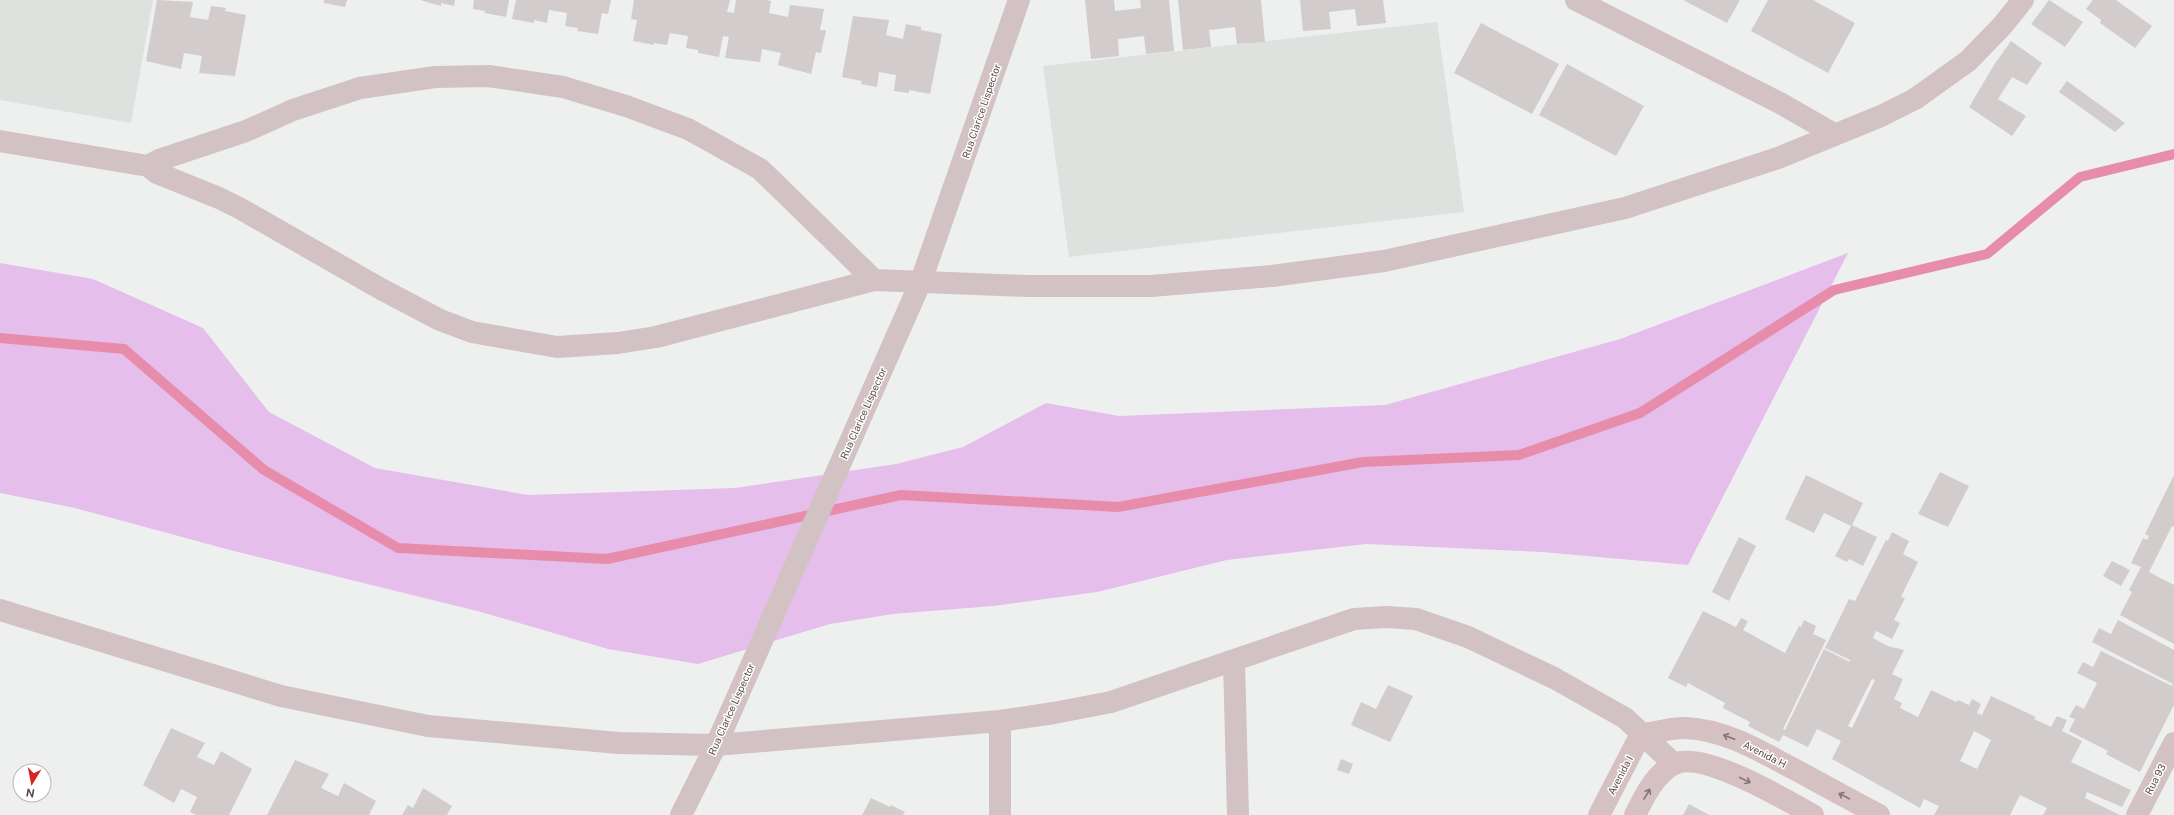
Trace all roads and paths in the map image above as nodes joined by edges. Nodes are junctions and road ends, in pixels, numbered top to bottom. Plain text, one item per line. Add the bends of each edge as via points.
1 (1019, 0) edge
2 (1576, 0) edge
3 (2023, 0) edge
4 (1834, 134) junction
5 (0, 141) edge
6 (148, 166) junction
7 (874, 280) junction
8 (921, 282) junction
9 (0, 610) edge
10 (1234, 661) junction
11 (1000, 721) junction
12 (1641, 734) junction
13 (2174, 743) edge
14 (716, 745) junction
15 (1668, 769) junction
16 (680, 815) edge
17 (1000, 815) edge
18 (1238, 815) edge
19 (1599, 815) edge
20 (1635, 815) edge
21 (1812, 815) edge
22 (1879, 815) edge
23 (2137, 815) edge

1 - 8 street, Rua Clarice Lispector
2 - 4 street via 1780,102
3 - 4 street via 1968,61 1915,100
4 - 8 street via 1778,158 1625,208 1384,261 1272,276 1151,286 1026,286
5 - 6 street
6 - 7 street via 157,173 219,198 440,320 472,332 529,343 557,347 618,344
6 - 7 street via 246,131 294,110 360,88 435,77 488,76 563,87 626,106 688,129 748,161 788,195
7 - 8 street
8 - 14 street, Rua Clarice Lispector
9 - 14 street via 281,696 428,726 619,744
10 - 11 street via 1111,702
10 - 12 street via 1354,619 1416,618 1468,637 1554,678 1625,718
10 - 18 street
11 - 14 street
11 - 17 street
12 - 15 street
12 - 19 street, Avenida I
22 -> 12 street, Avenida H via 1749,745 1723,734 1687,728
13 - 23 street, Rua 93
14 - 16 street, Rua Clarice Lispector
20 -> 15 street
15 -> 21 street via 1695,762 1727,771

